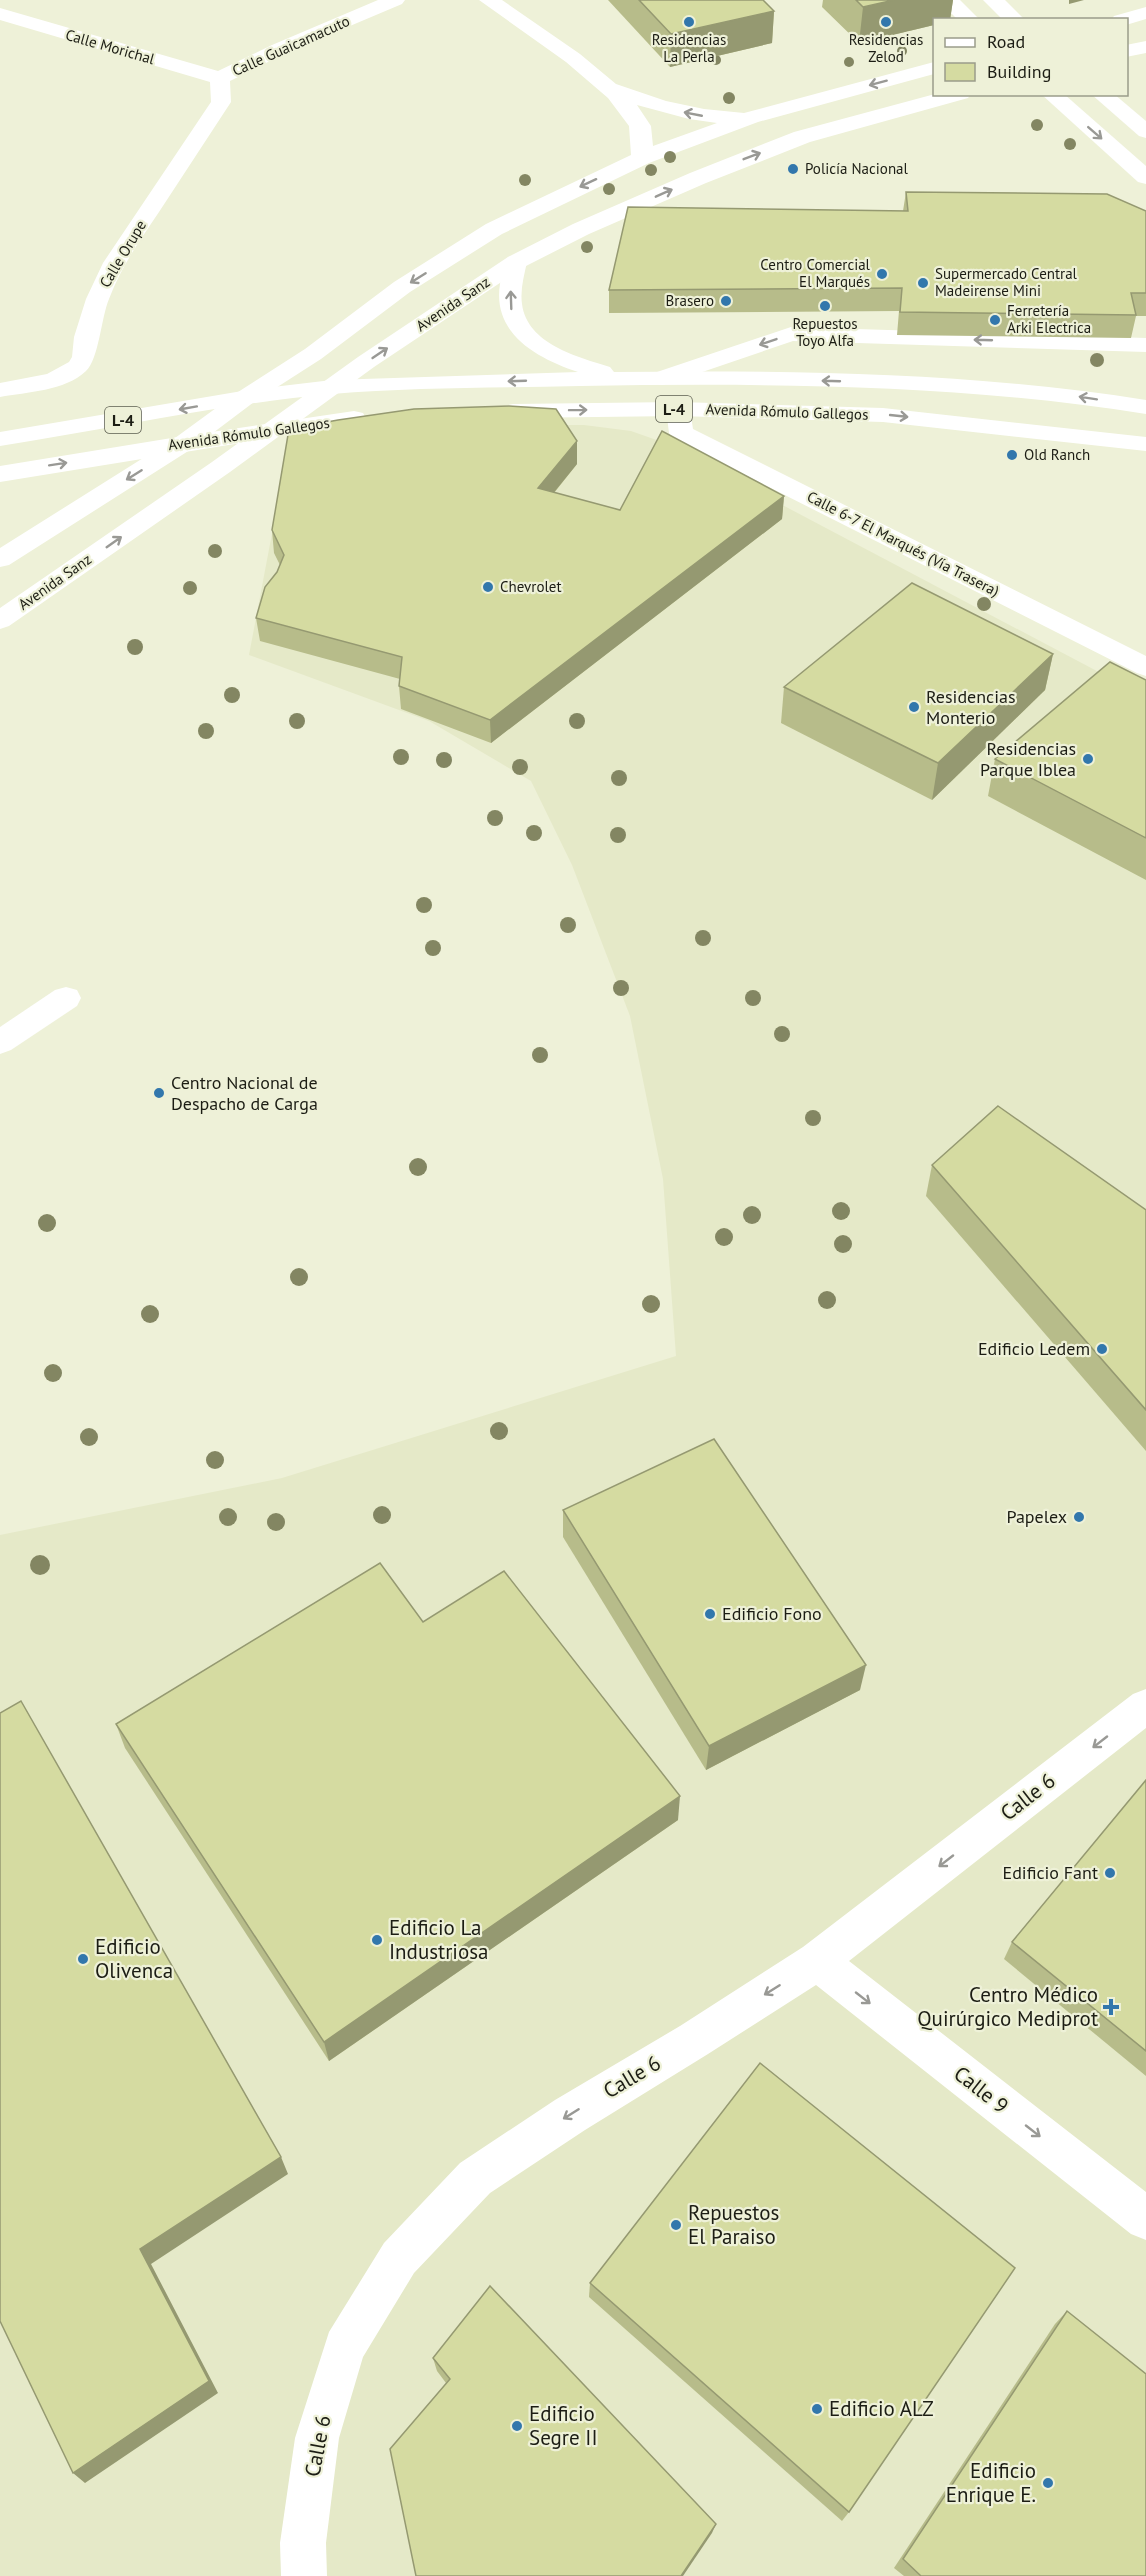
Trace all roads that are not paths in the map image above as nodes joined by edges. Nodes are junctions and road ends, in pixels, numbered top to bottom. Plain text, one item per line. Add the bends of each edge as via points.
1 (396, 0) edge
2 (489, 0) edge
3 (948, 0) edge
4 (993, 0) edge
5 (1146, 13) edge
6 (0, 14) edge
7 (968, 18) edge
8 (1013, 18) edge
9 (1128, 18) edge
10 (1146, 47) edge
11 (1128, 51) edge
12 (933, 68) edge
13 (220, 78) junction
14 (611, 88) junction
15 (954, 96) edge
16 (1053, 96) edge
17 (1103, 96) edge
18 (751, 118) junction
19 (1146, 132) edge
20 (641, 158) junction
21 (1146, 177) edge
22 (516, 262) junction
23 (1146, 345) edge
24 (618, 377) junction
25 (662, 378) junction
26 (332, 387) junction
27 (0, 390) edge
28 (246, 397) junction
29 (1146, 407) edge
30 (678, 409) junction
31 (491, 410) edge
32 (376, 415) edge
33 (269, 432) junction
34 (0, 439) edge
35 (184, 443) junction
36 (1146, 444) edge
37 (0, 474) edge
38 (0, 559) edge
39 (0, 620) edge
40 (1146, 667) edge
41 (66, 998) dead end
42 (0, 1042) edge
43 (1146, 1706) edge
44 (817, 1962) junction
45 (1146, 2219) edge
46 (304, 2576) edge

1 - 13 street, Calle Guaicamacuto
2 - 14 street
3 - 7 street
4 - 8 street
5 - 9 street
6 - 13 street, Calle Morichal
10 - 11 street
12 -> 18 street
13 - 27 street, Calle Orupe via 221,102 114,263 97,299 84,358 77,367 54,380
18 -> 14 street via 694,115
14 - 20 street via 639,125
22 -> 15 street, Avenida Sanz via 592,225 802,137
16 -> 21 street
17 - 19 street
18 - 20 street
20 -> 28 street via 494,229 402,287 313,354
24 -> 22 street via 573,362 524,336 510,306
26 -> 22 street, Avenida Sanz
23 -> 25 street via 791,334
24 - 25 street, Avenida Rómulo Gallegos / L-4
24 -> 26 street, Avenida Rómulo Gallegos / L-4
29 -> 25 street, Avenida Rómulo Gallegos / L-4 via 1079,396 885,382
26 - 28 street, Avenida Rómulo Gallegos / L-4
26 - 33 street, Avenida Sanz
28 -> 34 street, Avenida Rómulo Gallegos / L-4
28 - 35 street
31 -> 30 street, Avenida Rómulo Gallegos / L-4
30 -> 36 street, Avenida Rómulo Gallegos / L-4 via 883,415
30 - 40 street, Calle 6-7 El Marqués (Vía Trasera) via 681,432
32 - 33 street, Avenida Rómulo Gallegos / L-4
33 - 35 street, Avenida Rómulo Gallegos / L-4
39 -> 33 street, Avenida Sanz
37 -> 35 street, Avenida Rómulo Gallegos / L-4
35 -> 38 street
41 - 42 street
43 -> 44 street, Calle 6
44 -> 45 street, Calle 9
44 -> 46 street, Calle 6 via 475,2178 399,2258 344,2348 316,2438 303,2543

